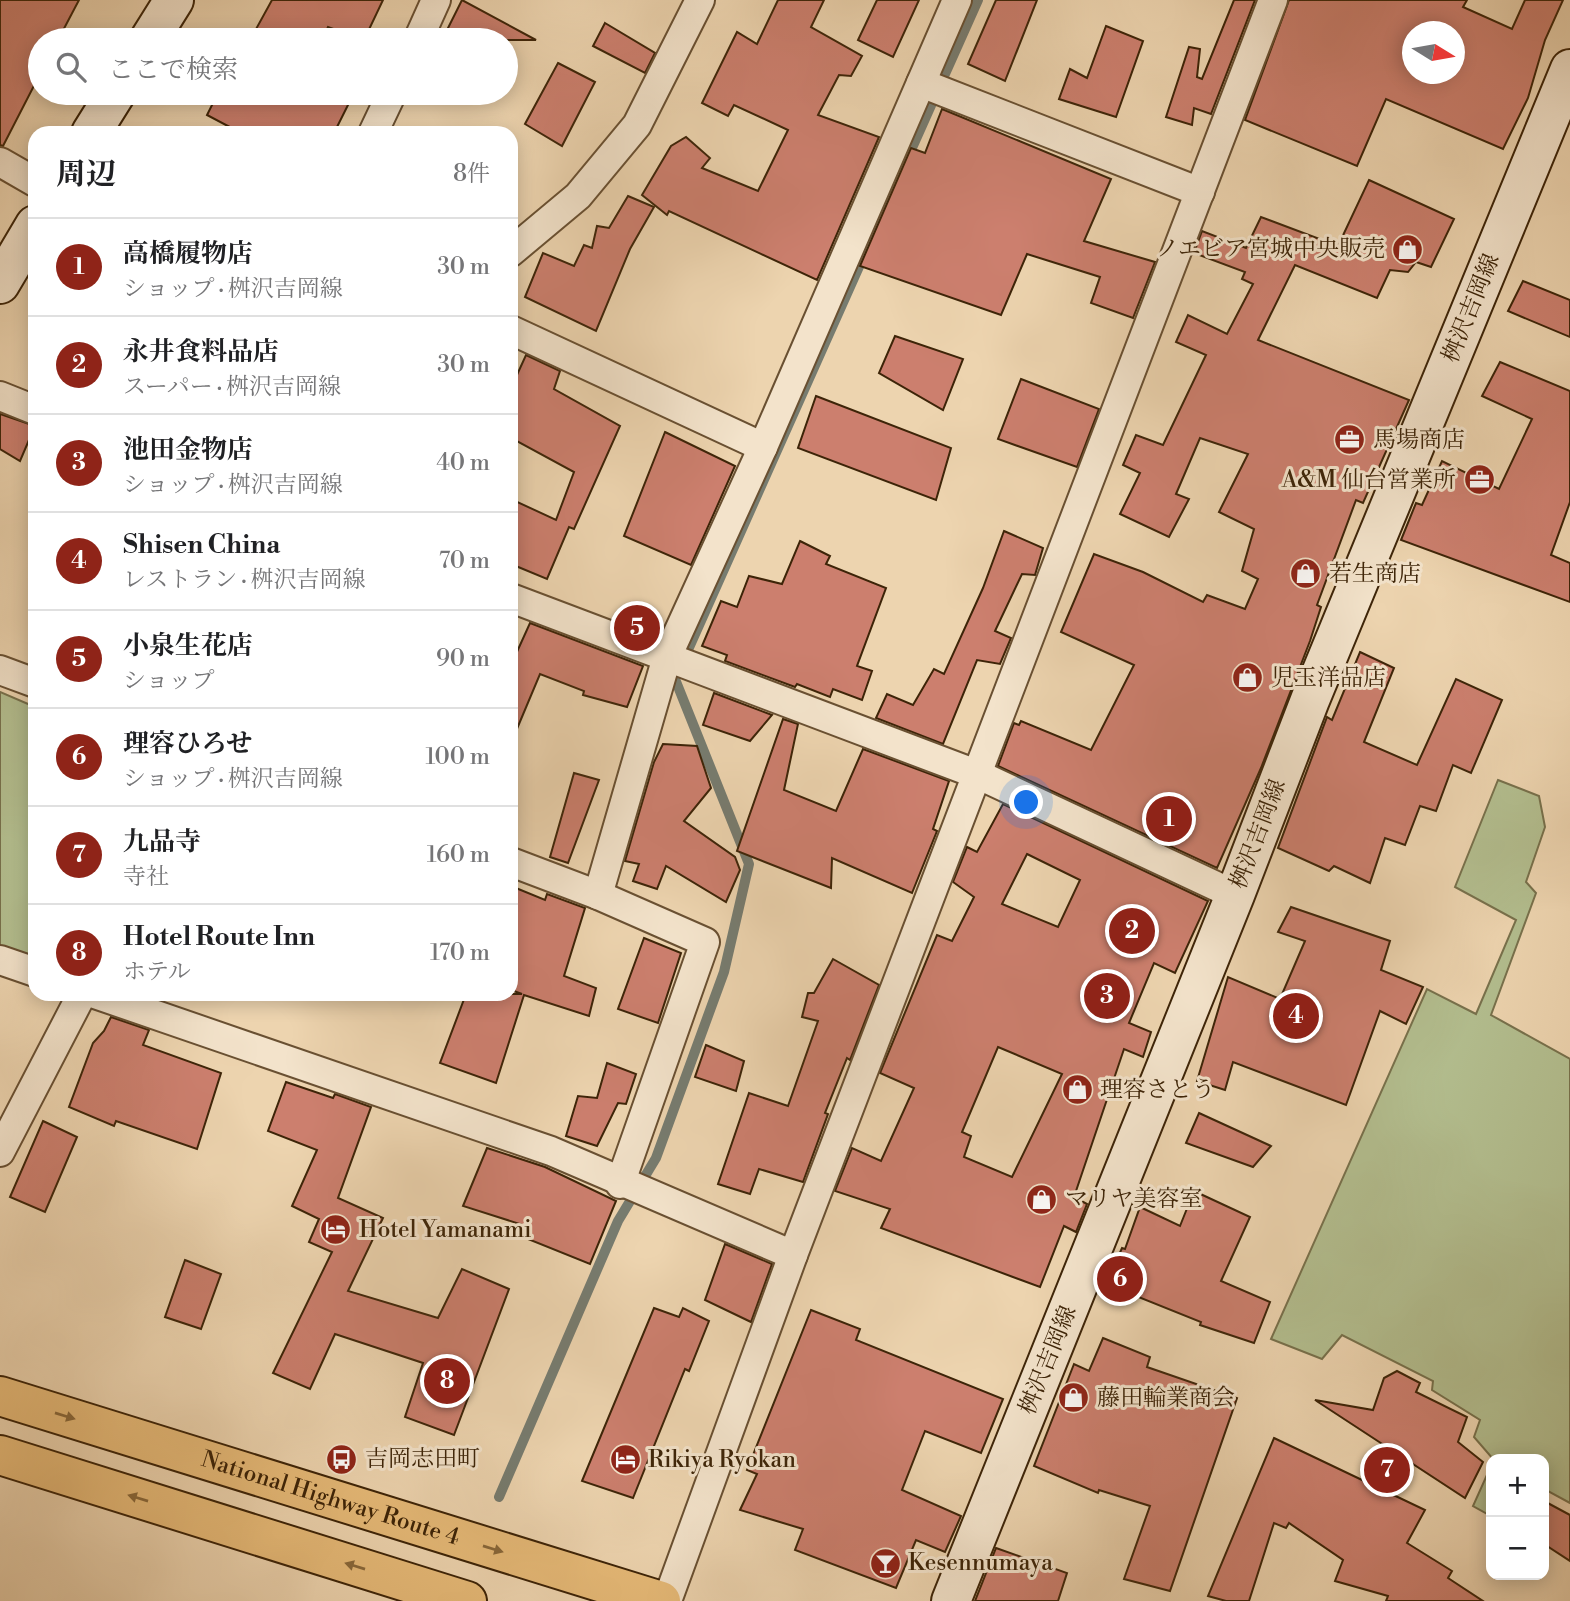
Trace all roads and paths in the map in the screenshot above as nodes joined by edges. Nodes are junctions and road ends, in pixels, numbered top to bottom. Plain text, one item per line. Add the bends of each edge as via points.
1 (174, 0) edge
2 (436, 0) edge
3 (700, 0) edge
4 (957, 0) edge
5 (1273, 0) edge
6 (156, 28) edge
7 (423, 28) edge
8 (1570, 69) edge
9 (923, 83) junction
10 (108, 105) edge
11 (386, 105) edge
12 (95, 126) edge
13 (376, 126) edge
14 (0, 162) edge
15 (28, 178) edge
16 (1200, 192) junction
17 (28, 237) edge
18 (518, 246) edge
19 (0, 284) edge
20 (518, 333) edge
21 (0, 397) edge
22 (28, 407) edge
23 (763, 447) junction
24 (518, 601) edge
25 (668, 657) junction
26 (0, 670) edge
27 (28, 680) edge
28 (979, 775) junction
29 (518, 865) edge
30 (598, 895) junction
31 (1235, 895) junction
32 (0, 960) edge
33 (28, 970) edge
34 (78, 1001) edge
35 (115, 1001) edge
36 (0, 1152) edge
37 (622, 1184) junction
38 (793, 1255) junction
39 (0, 1396) edge
40 (0, 1455) edge
41 (394, 1590) edge
42 (467, 1601) edge
43 (660, 1601) edge
44 (667, 1601) edge
45 (951, 1601) edge

1 - 6 main road
2 - 7 street
3 - 18 street via 637,125 578,195
4 - 9 street
5 - 16 street
8 - 31 main road, 桝沢吉岡線 via 1310,700
9 - 16 street
9 - 23 street
10 - 12 main road
11 - 13 street
14 - 15 street
16 - 28 street
17 - 19 main road
20 - 23 street
21 - 22 street
23 - 25 street
24 - 25 street
25 - 28 street
25 - 30 street
26 - 27 street
28 - 31 street
28 - 38 street
29 - 30 street
30 - 37 street via 705,942
31 - 45 main road, 桝沢吉岡線
32 - 33 street
34 - 36 street
35 - 37 street via 551,1151
37 - 38 street
38 - 44 street
39 -> 43 highway, National Highway Route 4
41 -> 40 highway
41 - 42 highway

